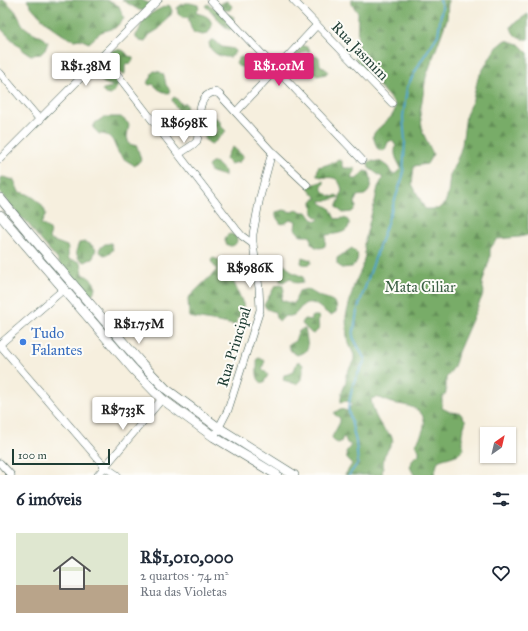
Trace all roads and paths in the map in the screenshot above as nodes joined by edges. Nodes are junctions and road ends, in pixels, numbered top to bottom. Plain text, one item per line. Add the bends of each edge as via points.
1 (158, 0) edge
2 (211, 0) edge
3 (293, 0) edge
4 (317, 26) junction
5 (103, 56) junction
6 (276, 70) junction
7 (0, 73) edge
8 (392, 103) dead end
9 (236, 112) junction
10 (40, 120) junction
11 (272, 152) junction
12 (179, 154) junction
13 (0, 159) edge
14 (362, 160) dead end
15 (307, 185) dead end
16 (0, 198) edge
17 (0, 215) edge
18 (253, 244) junction
19 (64, 289) junction
20 (0, 344) edge
21 (141, 363) junction
22 (133, 369) junction
23 (162, 399) junction
24 (219, 428) junction
25 (214, 437) junction
26 (0, 462) edge
27 (105, 467) junction
28 (265, 472) edge
29 (11, 475) edge
30 (98, 475) edge
31 (117, 475) edge
32 (277, 475) edge
33 (294, 475) edge

1 - 5 street
2 - 6 street
3 - 4 street, Rua Jasmim
4 - 6 street
4 - 8 street, Rua Jasmim
5 - 10 street
5 - 12 street
6 - 9 street
6 - 14 street
7 - 10 street
9 - 11 street
9 - 12 street via 220,94 208,94 200,107 197,141
10 - 13 street
11 - 15 street
11 - 18 street, Rua Principal via 260,198
12 - 18 street via 236,229
16 - 21 main road
17 - 19 main road
18 - 24 street, Rua Principal via 260,288 260,310 228,410
19 - 20 street
19 - 22 main road
20 - 27 street
21 - 22 main road
21 - 24 main road via 166,389
22 - 23 main road
23 - 25 main road
23 - 27 street
24 - 25 street, Rua Principal
24 - 33 main road
25 - 28 main road
26 - 29 street
27 - 30 street
27 - 31 street
28 - 32 main road

